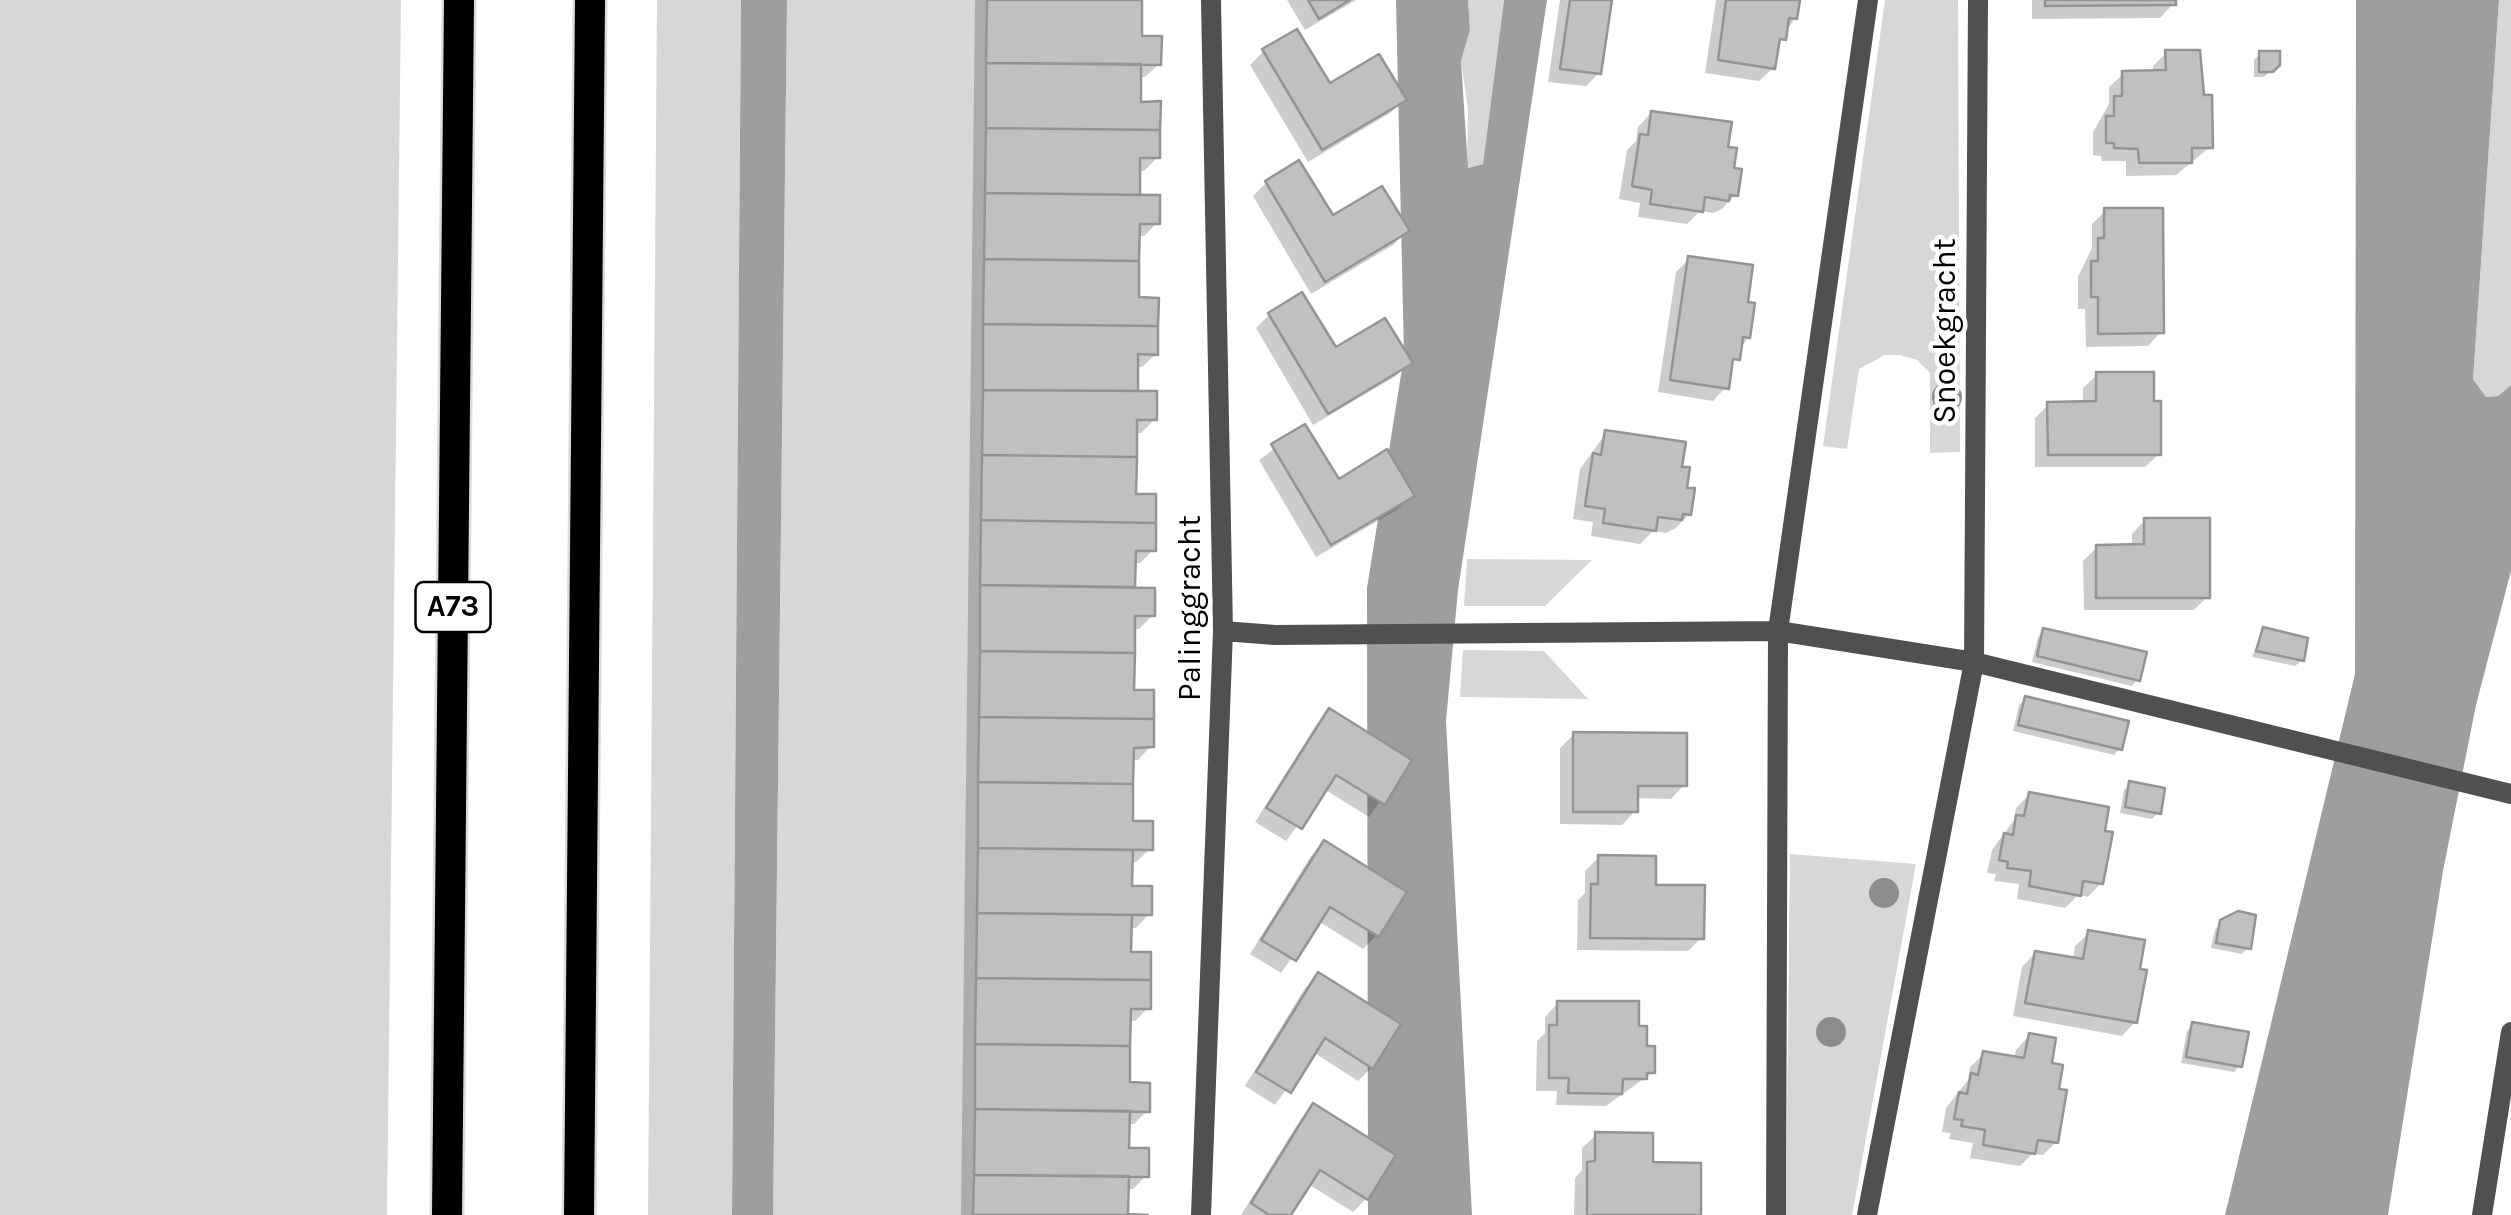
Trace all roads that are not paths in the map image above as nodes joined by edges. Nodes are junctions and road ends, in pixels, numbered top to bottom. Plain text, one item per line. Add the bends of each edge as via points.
1 (459, 0) edge
2 (590, 0) edge
3 (1211, 0) edge
4 (1868, 0) edge
5 (1978, 0) edge
6 (1224, 631) junction
7 (1778, 631) junction
8 (1974, 662) junction
9 (2511, 794) edge
10 (2511, 1032) edge
11 (447, 1215) edge
12 (578, 1215) edge
13 (1201, 1215) edge
14 (1776, 1215) edge
15 (1868, 1215) edge
16 (2482, 1215) edge

1 - 11 highway, A73
2 - 12 highway
3 - 6 street, Palinggracht
4 - 7 street
5 - 8 street, Snoekgracht
6 - 7 street
6 - 13 street, Palinggracht
7 - 8 street
7 - 14 street
8 - 9 street
8 - 15 street, Snoekgracht
10 - 16 street

